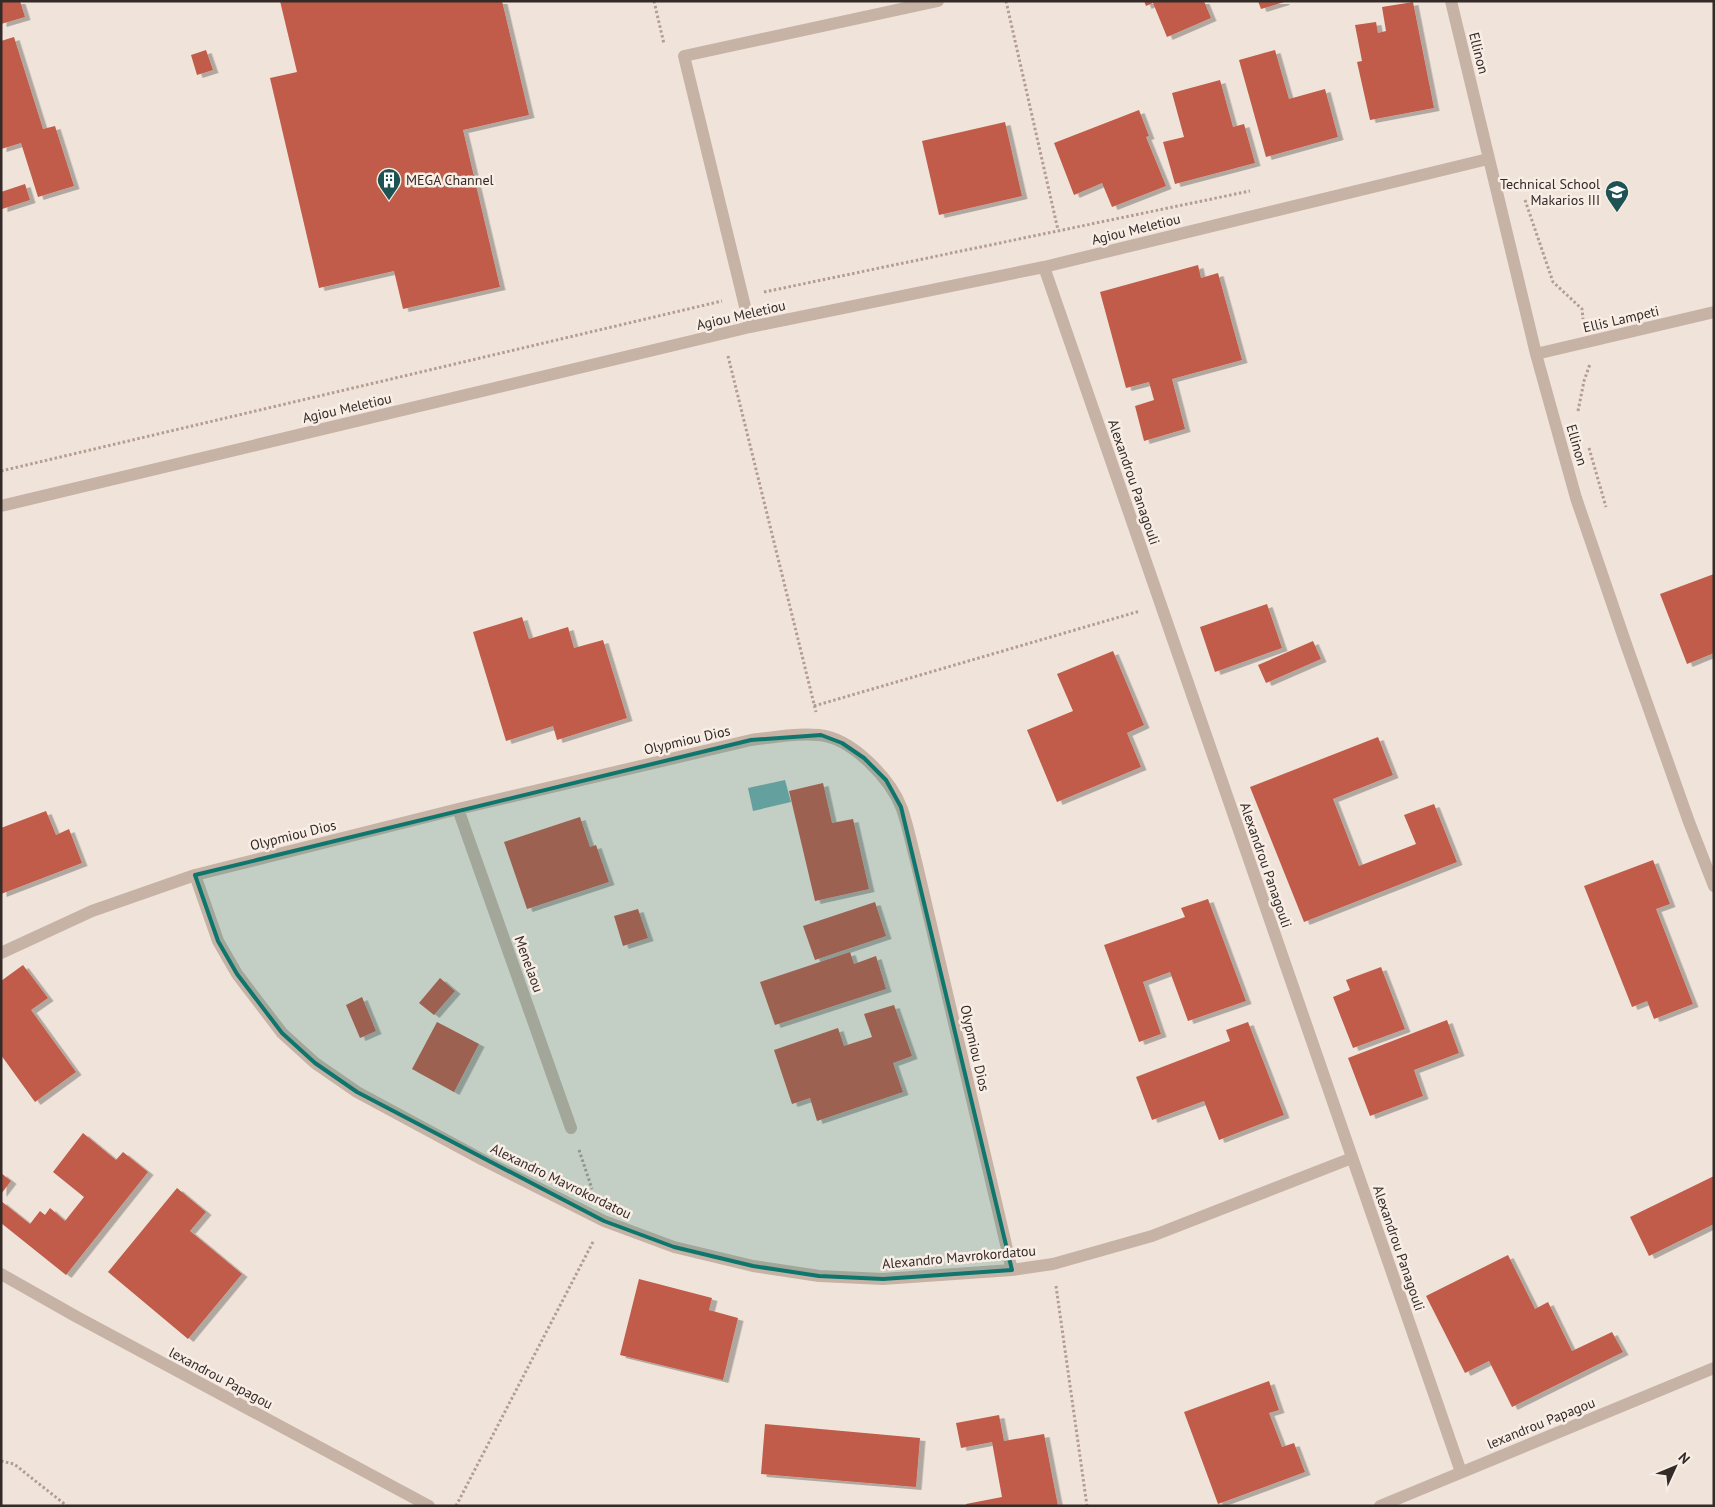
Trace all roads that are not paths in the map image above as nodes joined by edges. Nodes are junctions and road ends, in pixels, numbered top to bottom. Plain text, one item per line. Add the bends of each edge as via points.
1 (938, 1) edge
2 (1451, 1) edge
3 (1488, 159) junction
4 (1044, 268) junction
5 (1714, 312) edge
6 (750, 327) junction
7 (1536, 354) junction
8 (1, 506) edge
9 (458, 809) junction
10 (195, 875) junction
11 (1714, 886) edge
12 (1, 953) edge
13 (571, 1128) road end
14 (1352, 1158) junction
15 (1012, 1270) junction
16 (1, 1274) edge
17 (1714, 1368) edge
18 (1461, 1472) junction
19 (429, 1506) edge
20 (1380, 1506) edge

1 - 6 street via 684,56
2 - 3 street, Ellinon
3 - 4 street, Agiou Meletiou
3 - 7 street, Ellinon
4 - 6 street, Agiou Meletiou
4 - 14 street, Alexandrou Panagouli
5 - 7 street, Ellis Lampeti
6 - 8 street, Agiou Meletiou
7 - 11 street, Ellinon via 1576,498
9 - 10 street, Olypmiou Dios
9 - 13 street, Menelaou
9 - 15 street, Olypmiou Dios via 751,740 786,735 821,735 842,743 864,758 886,780 901,807
10 - 12 street, Olypmiou Dios via 92,911
10 - 15 street, Alexandro Mavrokordatou via 218,941 237,974 282,1033 315,1063 357,1092 604,1221 674,1248 753,1266 819,1276 883,1279
14 - 15 street, Alexandro Mavrokordatou via 1152,1236 1053,1264
14 - 18 street, Alexandrou Panagouli
16 - 19 street, lexandrou Papagou
17 - 18 street, lexandrou Papagou
18 - 20 street, lexandrou Papagou

